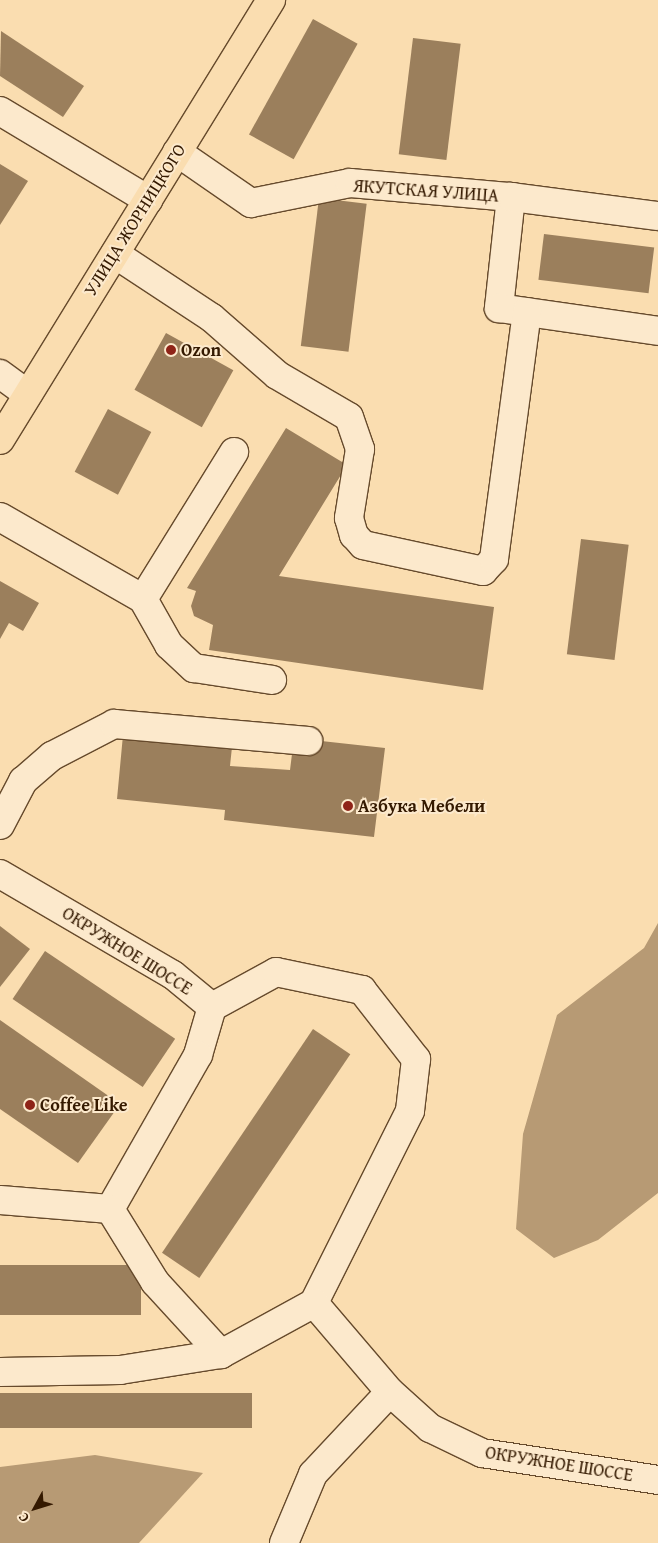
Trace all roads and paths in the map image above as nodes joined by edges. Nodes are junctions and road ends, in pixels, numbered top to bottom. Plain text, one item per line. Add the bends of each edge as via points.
1 (271, 0) edge
2 (0, 111) edge
3 (178, 152) junction
4 (511, 197) junction
5 (148, 200) junction
6 (658, 216) edge
7 (114, 254) junction
8 (526, 312) junction
9 (658, 331) edge
10 (0, 374) edge
11 (28, 394) junction
12 (0, 440) edge
13 (234, 452) dead end
14 (0, 517) edge
15 (143, 599) junction
16 (272, 680) dead end
17 (308, 741) dead end
18 (0, 825) edge
19 (0, 874) edge
20 (212, 1007) junction
21 (0, 1200) edge
22 (110, 1209) junction
23 (314, 1303) junction
24 (221, 1354) junction
25 (0, 1372) edge
26 (390, 1392) junction
27 (658, 1480) edge
28 (284, 1543) edge

1 - 3 main road, УЛИЦА ЖОРНИЦКОГО
2 - 5 street
3 - 4 street, ЯКУТСКАЯ УЛИЦА via 251,203 350,183
3 - 5 main road, УЛИЦА ЖОРНИЦКОГО
4 - 6 street
4 - 8 street, ЯКУТСКАЯ УЛИЦА via 499,308
5 - 7 main road, УЛИЦА ЖОРНИЦКОГО
7 - 8 street via 212,318 278,375 349,418 360,449 349,518 354,535 363,545 483,571 494,559
7 - 11 main road, УЛИЦА ЖОРНИЦКОГО
8 - 9 street, ЯКУТСКАЯ УЛИЦА
10 - 11 street
11 - 12 main road, УЛИЦА ЖОРНИЦКОГО
13 - 15 street
14 - 15 street
15 - 16 street via 168,645 194,668
17 - 18 street via 114,724 52,756 30,775
19 - 20 street, ОКРУЖНОЕ ШОССЕ via 173,976
20 - 22 street via 198,1055
20 - 23 street via 276,972 362,990 416,1059 410,1111
21 - 22 street
22 - 24 street via 155,1282
23 - 24 street
23 - 26 street, ОКРУЖНОЕ ШОССЕ
24 - 25 street via 120,1370
26 - 27 street, ОКРУЖНОЕ ШОССЕ via 430,1428 482,1453
26 - 28 street via 313,1474

